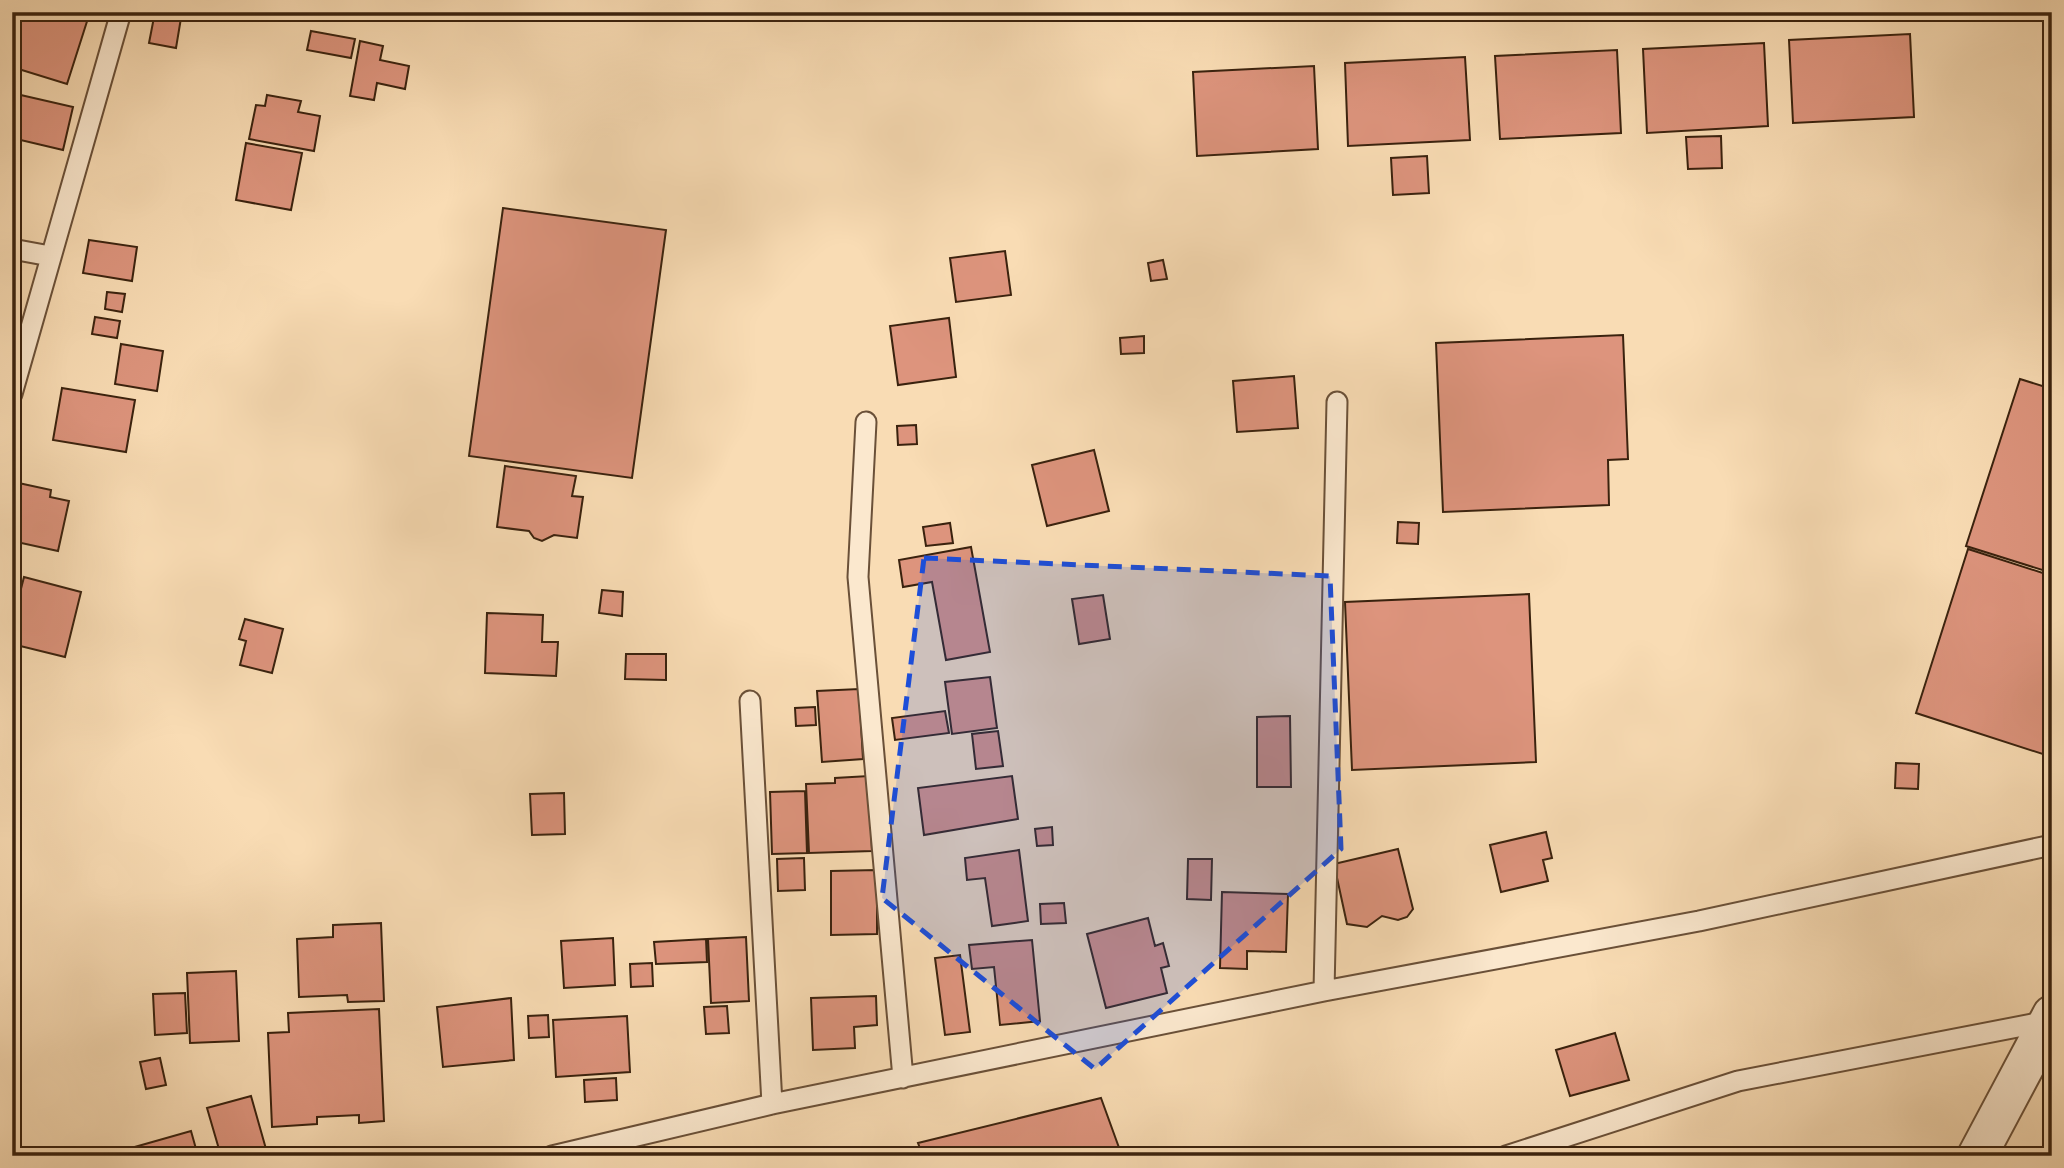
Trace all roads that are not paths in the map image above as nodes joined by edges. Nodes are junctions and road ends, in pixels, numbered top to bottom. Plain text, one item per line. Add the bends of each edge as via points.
1 (121, 12) edge
2 (12, 249) edge
3 (50, 256) junction
4 (12, 394) edge
5 (1337, 402) dead end
6 (866, 422) dead end
7 (750, 701) dead end
8 (2052, 845) edge
9 (1324, 991) junction
10 (2050, 1018) edge
11 (903, 1078) junction
12 (772, 1104) junction
13 (552, 1156) edge
14 (1506, 1156) edge
15 (1977, 1156) edge

1 - 3 lane
2 - 3 lane
3 - 4 lane
5 - 9 lane
6 - 11 lane via 859,577
7 - 12 lane
8 - 9 lane via 1699,921
9 - 11 lane
10 - 14 lane via 1738,1081
10 - 15 street
11 - 12 lane
12 - 13 lane

